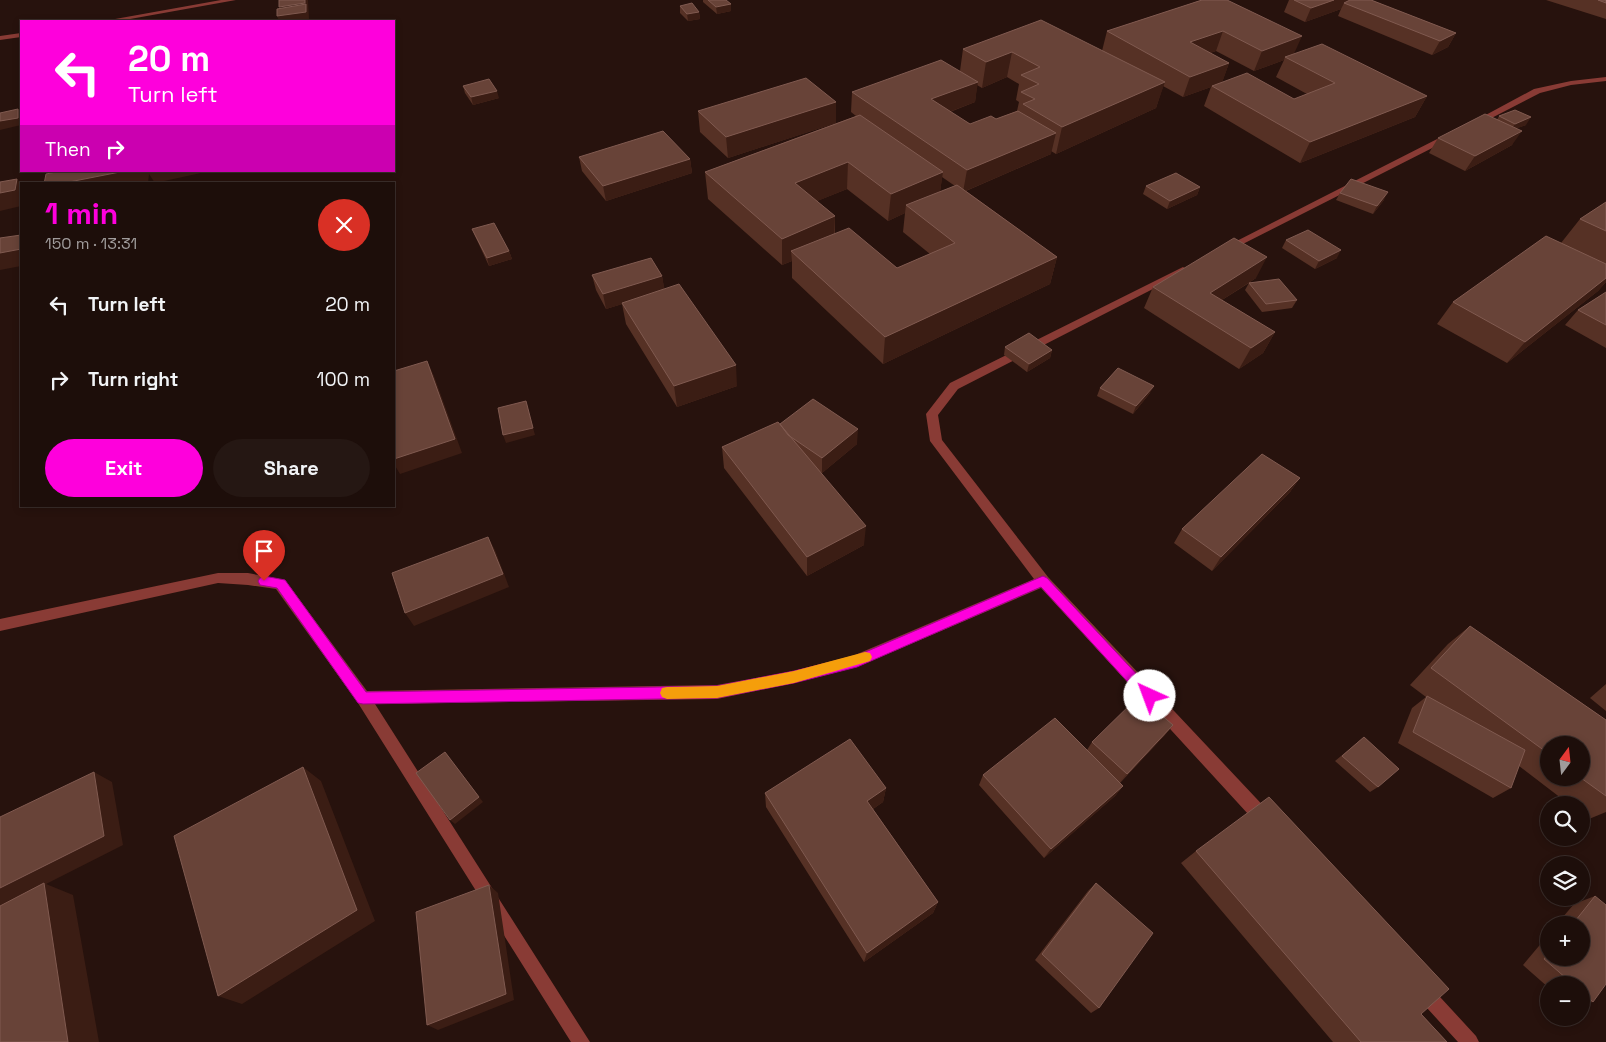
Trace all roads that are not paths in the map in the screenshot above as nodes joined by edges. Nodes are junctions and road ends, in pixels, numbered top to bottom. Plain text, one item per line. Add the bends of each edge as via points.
1 (233, 0) edge
2 (114, 20) edge
3 (20, 35) edge
4 (0, 38) edge
5 (1606, 80) edge
6 (1219, 252) edge
7 (1192, 265) edge
8 (1043, 581) junction
9 (0, 625) edge
10 (363, 698) junction
11 (1274, 830) edge
12 (1416, 984) edge
13 (582, 1042) edge
14 (1470, 1042) edge

1 - 2 street
3 - 4 street
5 - 6 street via 1571,83 1537,91
7 - 8 street via 954,386 932,414 936,441
8 - 10 street via 857,661 717,692
8 - 11 street
9 - 10 street via 218,578 280,584
10 - 13 street
12 - 14 street

